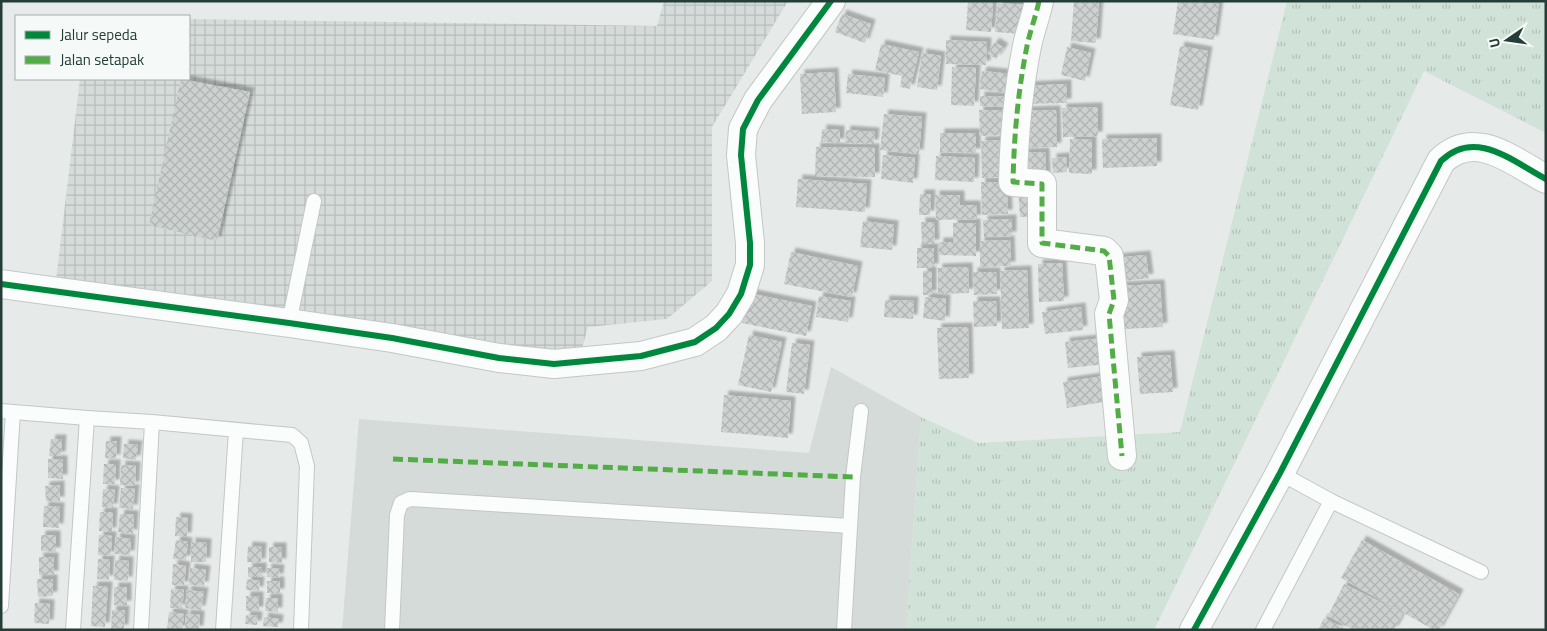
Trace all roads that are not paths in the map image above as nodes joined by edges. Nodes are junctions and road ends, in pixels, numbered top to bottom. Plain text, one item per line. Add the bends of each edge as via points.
1 (831, 1) edge
2 (1039, 1) edge
3 (1546, 179) edge
4 (314, 201) dead end
5 (1, 284) edge
6 (289, 323) junction
7 (861, 411) dead end
8 (7, 412) edge
9 (87, 418) junction
10 (152, 422) junction
11 (236, 430) junction
12 (1122, 456) dead end
13 (1280, 473) junction
14 (1331, 501) junction
15 (850, 526) junction
16 (1481, 572) dead end
17 (1, 606) edge
18 (73, 630) edge
19 (141, 630) edge
20 (223, 630) edge
21 (301, 630) edge
22 (392, 630) edge
23 (844, 630) edge
24 (1194, 630) edge
25 (1263, 630) edge

1 - 6 street via 758,100 743,129 741,155 750,265 741,294 729,314 716,328 695,342 642,356 554,364
2 - 12 street via 1020,91 1014,135 1013,182 1042,184 1042,243 1104,251 1109,256 1114,300 1109,314
3 - 13 street via 1483,146 1463,146 1442,161
4 - 6 lane
5 - 6 street
7 - 15 lane
8 - 9 lane
8 - 17 lane
9 - 10 lane
9 - 18 lane
10 - 11 lane
10 - 19 lane
11 - 20 lane
11 - 21 lane via 292,435 301,443 307,466
13 - 14 lane
13 - 24 street
14 - 16 lane
14 - 25 lane
15 - 22 lane via 410,499 401,503 397,515
15 - 23 lane

